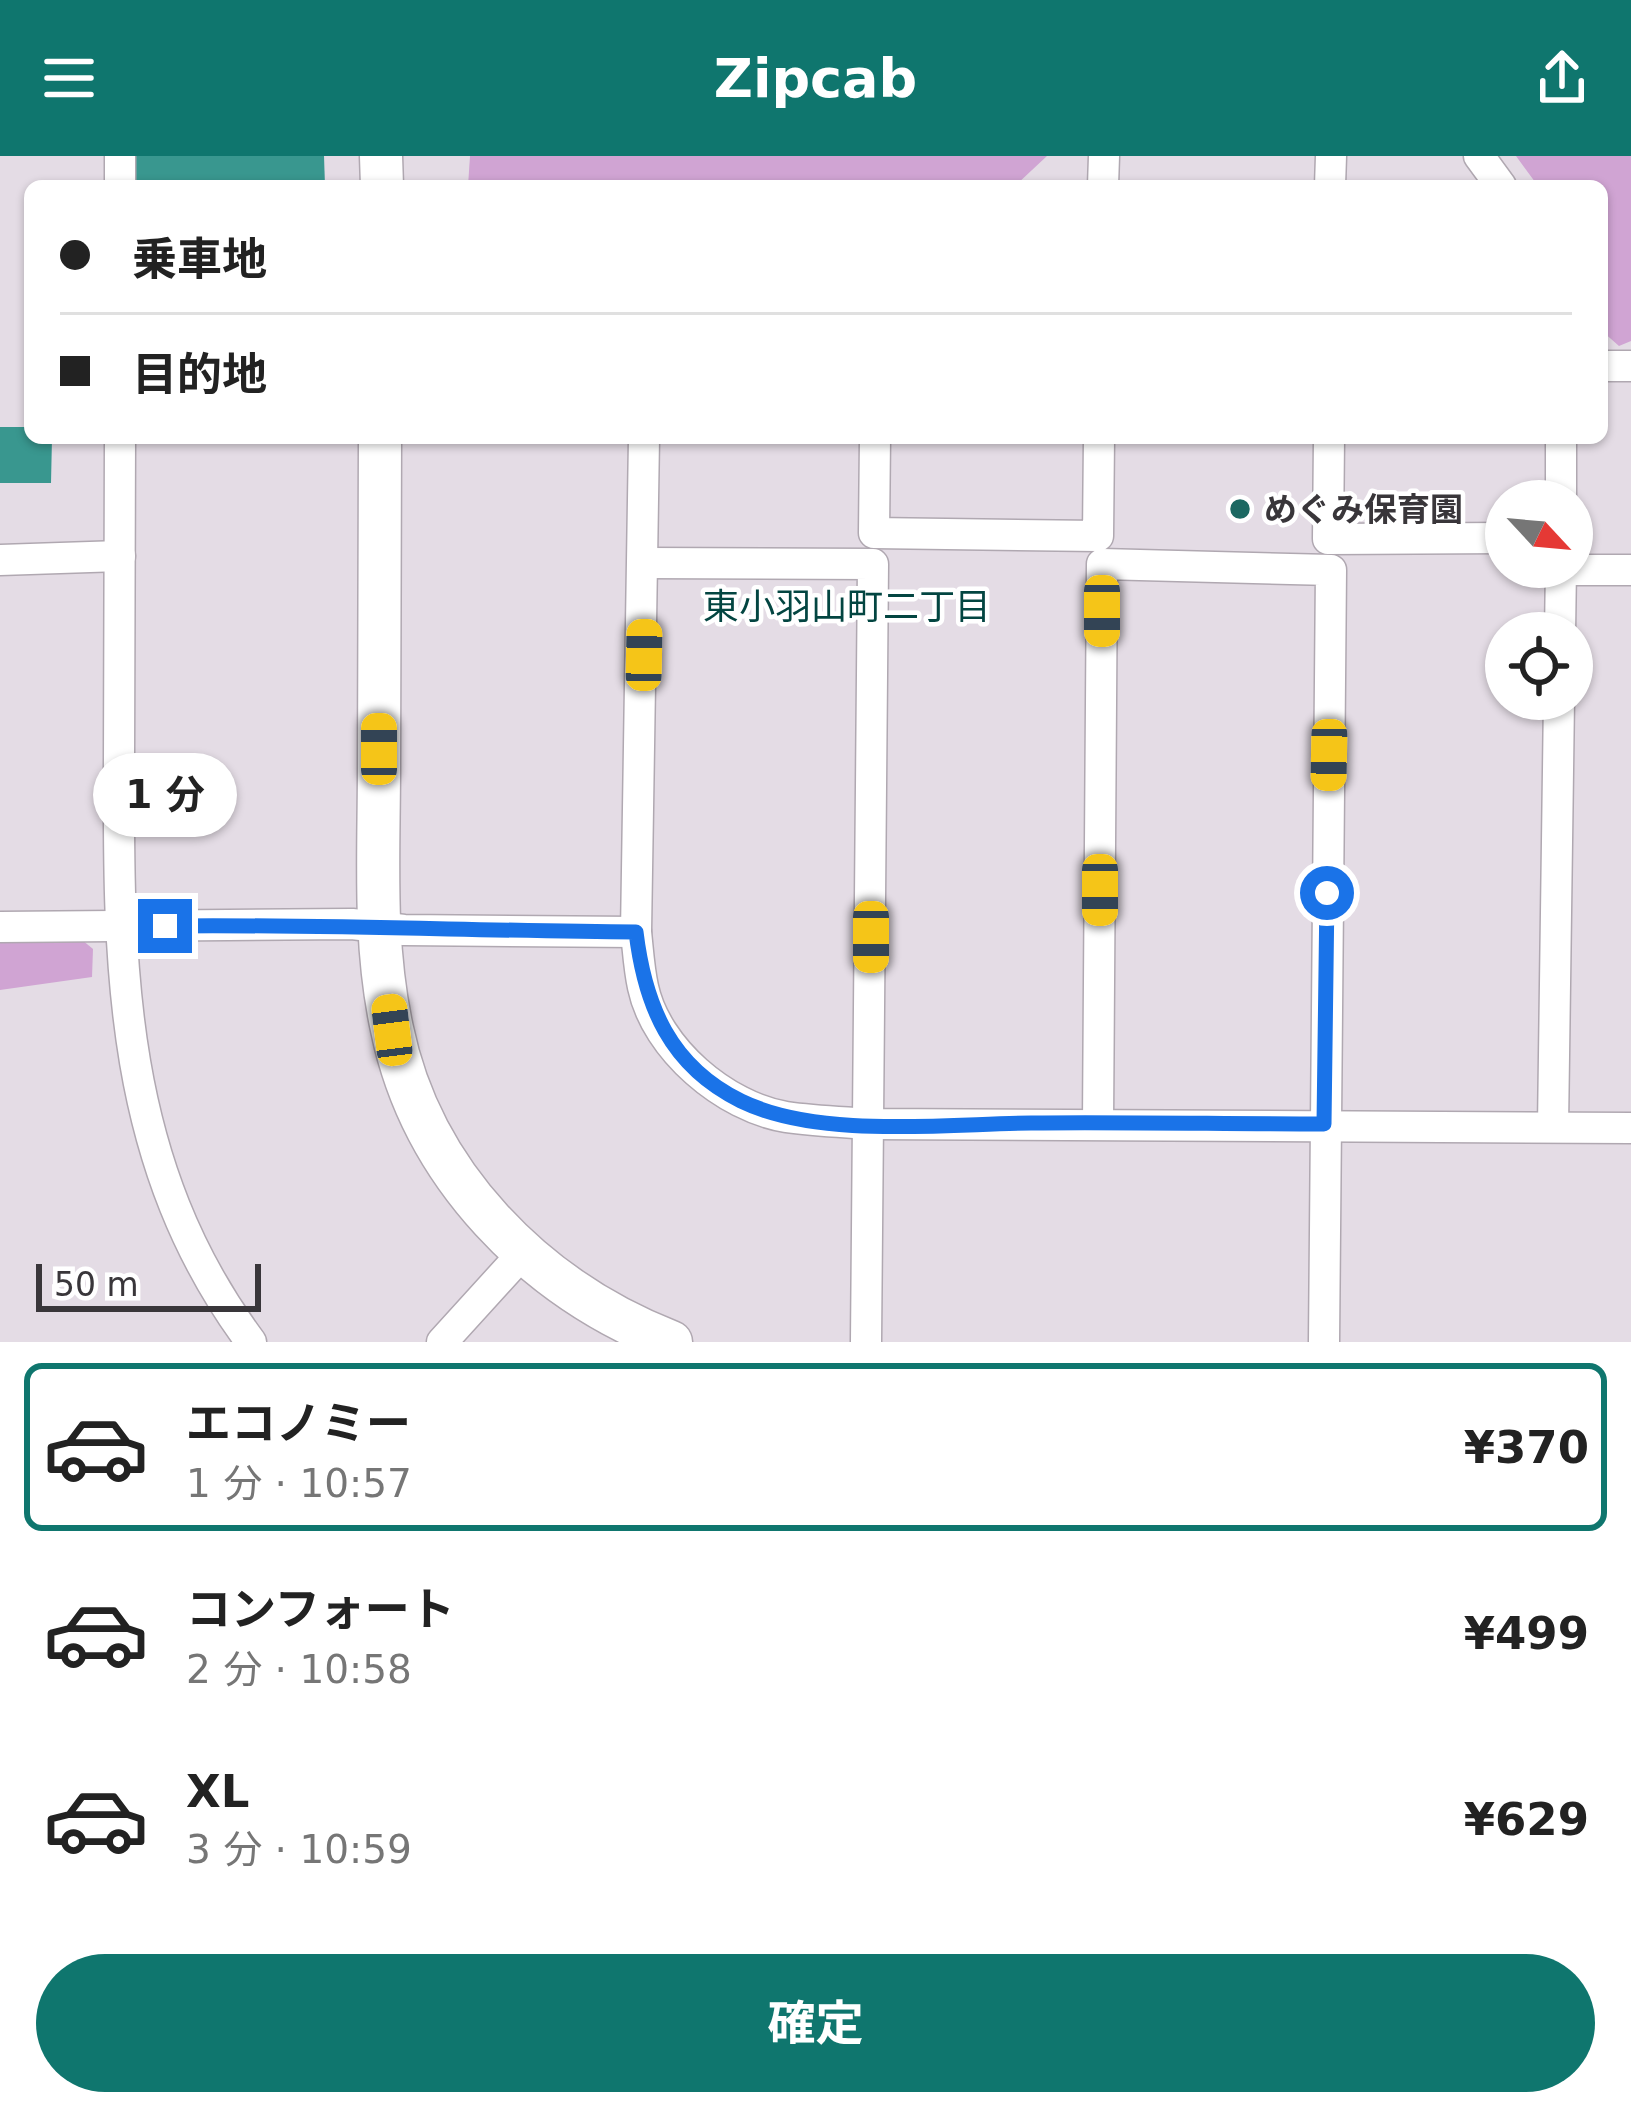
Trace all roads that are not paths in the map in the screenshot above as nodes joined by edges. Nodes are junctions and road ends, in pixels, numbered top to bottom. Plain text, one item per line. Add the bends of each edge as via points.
1 (120, 444) edge
2 (380, 444) edge
3 (644, 444) edge
4 (874, 444) edge
5 (1099, 444) edge
6 (1329, 444) edge
7 (1561, 444) edge
8 (1561, 480) edge
9 (1485, 538) edge
10 (120, 556) junction
11 (0, 560) edge
12 (646, 563) junction
13 (1593, 569) edge
14 (1631, 570) edge
15 (1559, 720) edge
16 (118, 926) junction
17 (0, 927) edge
18 (378, 927) junction
19 (636, 932) junction
20 (1098, 1123) junction
21 (869, 1124) junction
22 (1324, 1124) junction
23 (1553, 1127) junction
24 (1631, 1128) edge
25 (523, 1253) junction
26 (251, 1342) edge
27 (442, 1342) edge
28 (671, 1342) edge
29 (866, 1342) edge
30 (1324, 1342) edge

1 - 10 street
2 - 18 street
3 - 12 street
4 - 5 street via 874,533 1098,536
6 - 9 street via 1328,539
7 - 8 street
10 - 11 street
10 - 16 street
12 - 19 street
12 - 21 street via 873,564
13 - 14 street
15 - 23 street
16 - 17 street
16 - 18 street
16 - 26 street via 130,1054 149,1138 182,1226
18 - 19 street
18 - 25 street via 392,1030 420,1118 474,1202
19 - 21 street via 643,990 663,1035 696,1071 782,1117
20 - 21 street
20 - 22 street
20 - 22 street via 1102,564 1331,570
21 - 29 street
22 - 23 street
22 - 30 street
23 - 24 street
25 - 27 street
25 - 28 street via 610,1314

